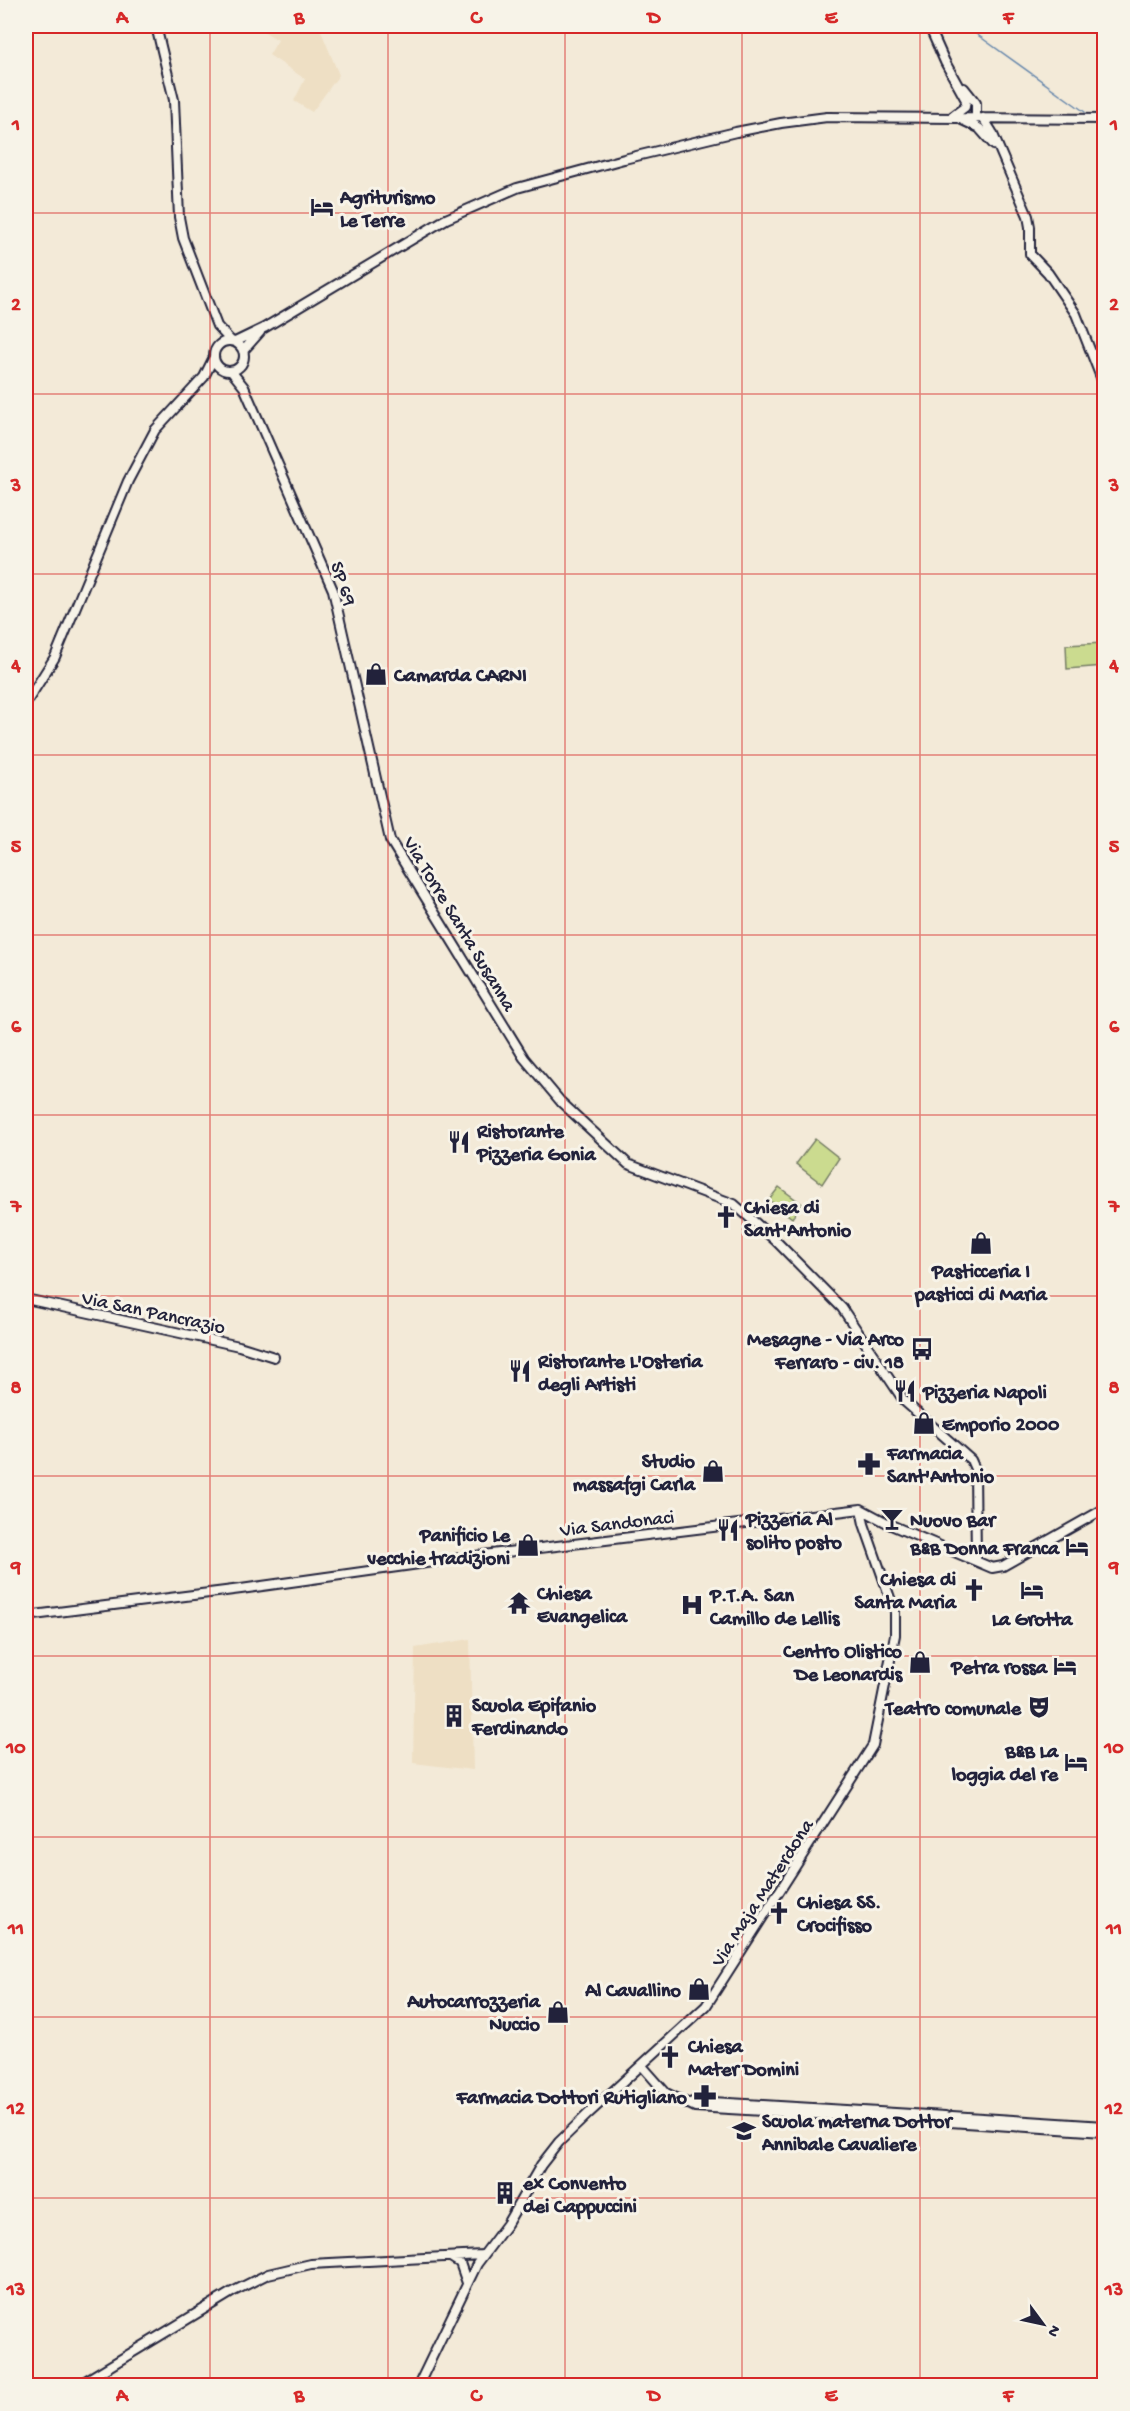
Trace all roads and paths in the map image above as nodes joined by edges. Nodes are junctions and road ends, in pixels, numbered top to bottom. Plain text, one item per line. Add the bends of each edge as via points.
1 (156, 26) edge
2 (929, 26) edge
3 (959, 83) junction
4 (966, 100) junction
5 (976, 103) junction
6 (951, 117) junction
7 (980, 118) junction
8 (1013, 118) junction
9 (1104, 119) edge
10 (989, 133) junction
11 (217, 326) junction
12 (264, 328) junction
13 (233, 341) junction
14 (217, 345) junction
15 (243, 351) junction
16 (213, 359) junction
17 (243, 362) junction
18 (227, 371) junction
19 (198, 384) junction
20 (1104, 385) edge
21 (244, 387) junction
22 (26, 703) edge
23 (381, 801) joint
24 (26, 1299) edge
25 (274, 1357) dead end
26 (861, 1509) junction
27 (1104, 1509) edge
28 (976, 1560) junction
29 (26, 1616) edge
30 (643, 2067) junction
31 (949, 2119) junction
32 (1104, 2126) edge
33 (1104, 2132) edge
34 (482, 2255) junction
35 (452, 2258) junction
36 (460, 2263) junction
37 (477, 2264) junction
38 (467, 2284) junction
39 (77, 2385) edge
40 (418, 2385) edge

1 - 11 main road via 174,100 183,238
2 - 3 main road
3 - 4 main road
3 - 5 main road
4 - 6 main road via 962,111
4 - 7 main road
5 - 7 main road
5 - 8 main road via 989,113
6 - 7 main road
6 - 10 main road
6 - 12 main road via 836,116 781,123 517,188 446,219
7 - 8 main road
7 - 10 main road
8 - 9 main road
8 - 10 main road via 999,123
10 - 20 main road via 1028,216 1030,254 1076,314
11 - 13 main road
11 - 14 main road
12 - 13 main road
12 - 15 main road
13 - 14 main road
13 - 15 main road
14 - 16 main road
15 - 17 main road
16 - 18 main road
16 - 19 main road
17 - 18 main road via 236,370
17 - 21 main road
18 - 19 main road
18 - 21 main road
19 - 22 main road via 164,418 145,449 55,657
21 - 23 main road, SP 69 via 333,590
23 - 28 main road, Via Torre Santa Susanna via 390,840 524,1058 566,1107 628,1164 734,1204 842,1308 904,1401 971,1460 975,1469
24 - 25 main road, Via San Pancrazio
26 - 28 main road
26 - 29 main road, Via Sandonaci
26 - 30 main road, Via Maja Materdona via 896,1612 873,1745 714,1996
27 - 28 main road via 1004,1566 992,1568
30 - 31 main road via 666,2092 686,2104 707,2108
30 - 34 main road, Via Maja Materdona via 559,2142 500,2234
31 - 32 main road
31 - 33 main road
34 - 35 main road
34 - 37 main road, Via Maja Materdona
35 - 36 main road
35 - 39 main road via 311,2264 268,2274
36 - 37 main road
36 - 38 main road
37 - 38 main road, Via Maja Materdona
38 - 40 main road, Via Maja Materdona

